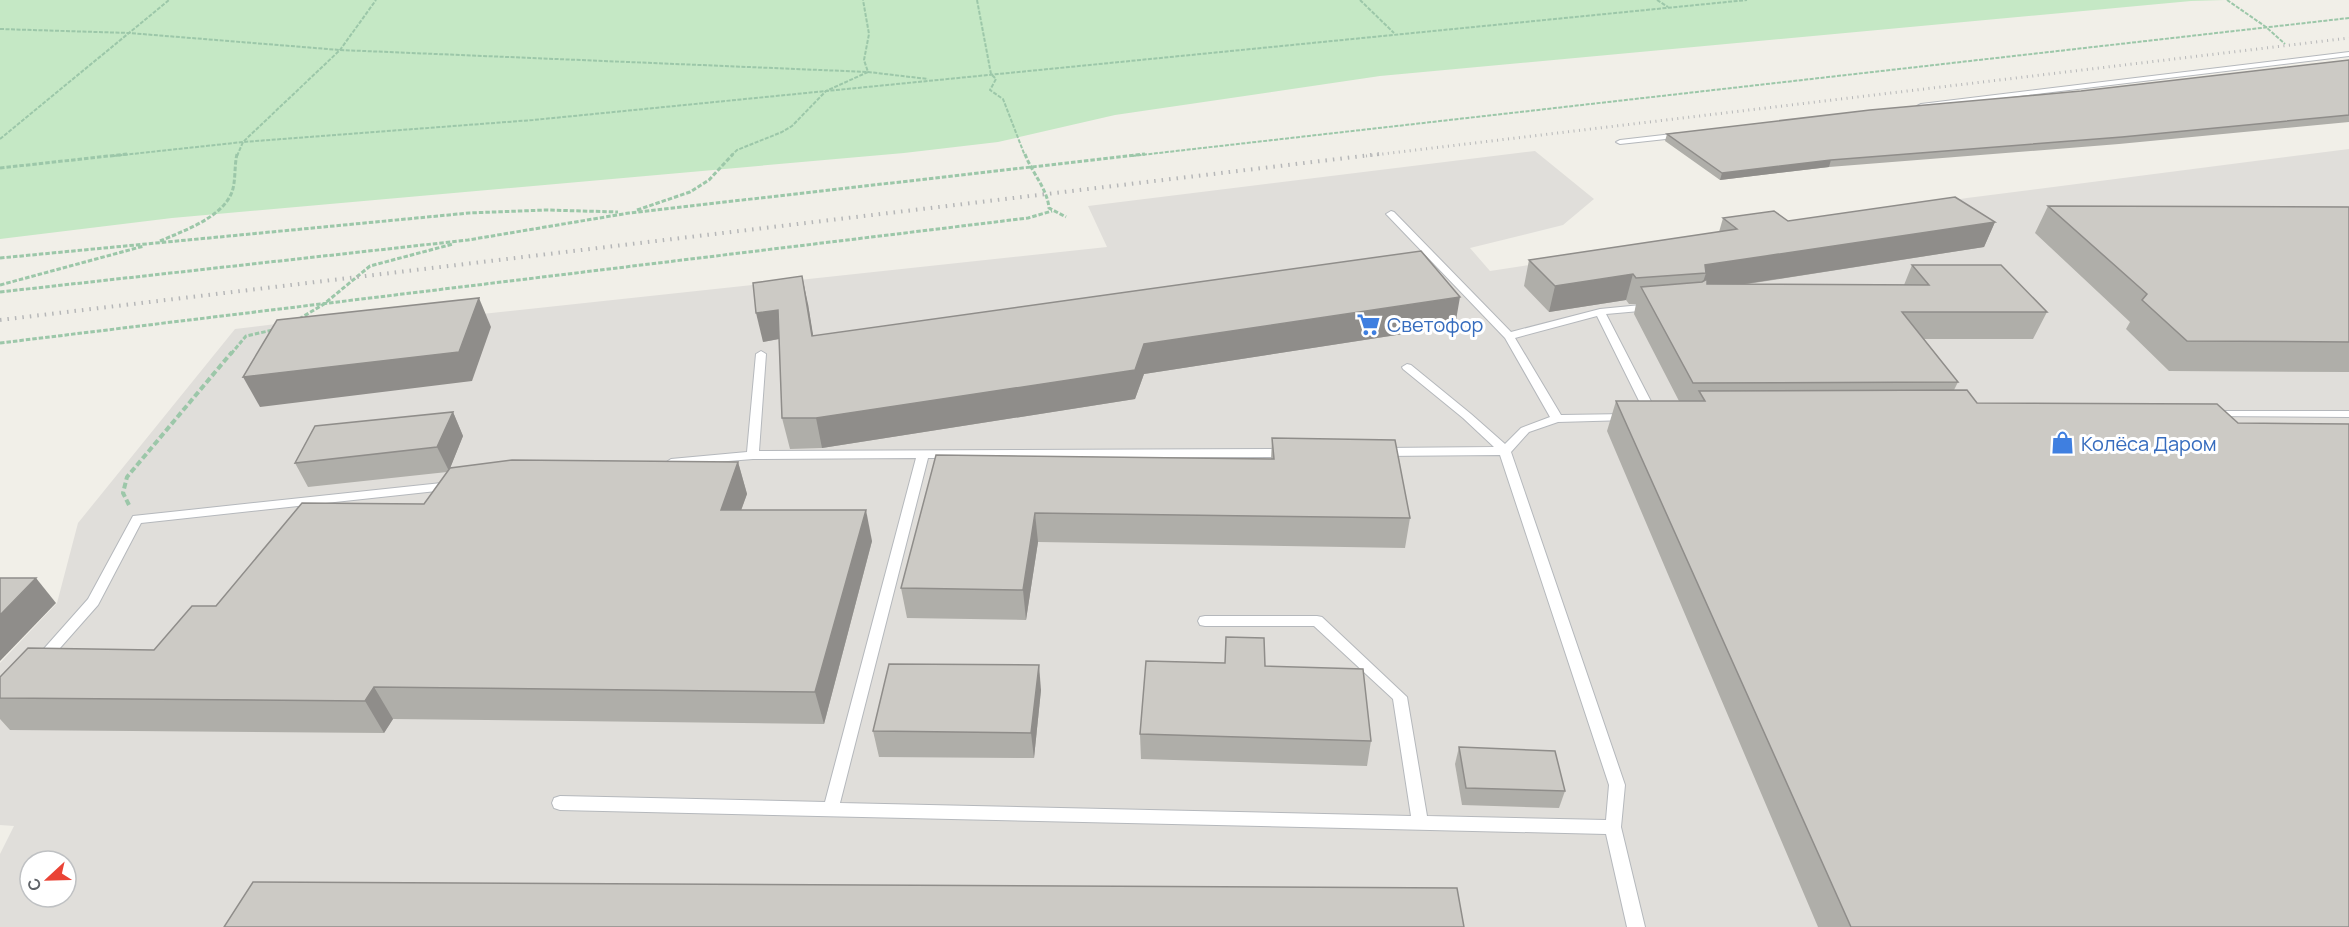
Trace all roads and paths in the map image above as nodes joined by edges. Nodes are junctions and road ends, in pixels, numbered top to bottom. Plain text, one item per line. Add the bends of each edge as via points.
1 (169, 0) edge
2 (376, 0) edge
3 (863, 0) edge
4 (977, 0) edge
5 (1360, 0) edge
6 (1658, 0) edge
7 (1747, 0) edge
8 (2227, 0) edge
9 (1669, 7) junction
10 (2349, 18) edge
11 (2266, 27) junction
12 (0, 29) edge
13 (129, 33) junction
14 (1394, 34) junction
15 (340, 50) junction
16 (2349, 54) edge
17 (2312, 58) junction
18 (868, 72) junction
19 (991, 74) junction
20 (935, 80) junction
21 (826, 92) junction
22 (1916, 106) edge
23 (1692, 133) edge
24 (0, 139) edge
25 (243, 142) junction
26 (1620, 142) dead end
27 (0, 168) edge
28 (1030, 168) junction
29 (1052, 211) junction
30 (629, 213) junction
31 (1391, 214) dead end
32 (1066, 217) dead end
33 (468, 240) junction
34 (156, 243) junction
35 (0, 258) edge
36 (0, 285) edge
37 (0, 292) edge
38 (324, 304) junction
39 (1658, 306) edge
40 (1600, 312) junction
41 (290, 324) edge
42 (281, 329) edge
43 (1509, 336) junction
44 (0, 343) edge
45 (761, 354) dead end
46 (1407, 367) dead end
47 (2196, 414) edge
48 (2349, 414) edge
49 (1557, 419) junction
50 (1505, 451) junction
51 (1375, 452) edge
52 (1303, 453) edge
53 (753, 455) junction
54 (923, 455) junction
55 (658, 465) edge
56 (468, 484) edge
57 (136, 519) junction
58 (1205, 621) dead end
59 (31, 670) edge
60 (560, 803) dead end
61 (831, 808) junction
62 (1420, 822) junction
63 (1612, 827) junction
64 (1636, 927) edge

1 - 13 path
2 - 15 path
3 - 18 path via 869,34 864,60
4 - 19 path
5 - 14 path
6 - 9 path
7 - 9 path
8 - 11 path
9 - 14 path
10 - 11 path
11 - 17 path via 2287,45
11 - 28 path
12 - 13 path
13 - 15 path
13 - 24 path
14 - 19 path
15 - 18 path
15 - 25 path
16 - 17 lane
17 - 22 lane
18 - 20 path
18 - 21 path
19 - 20 path
19 - 28 path via 996,79 990,90 1003,99
20 - 21 path
21 - 25 path
21 - 30 path via 792,126 737,150 709,180 690,192
23 - 26 lane
25 - 27 path
25 - 34 path via 235,155 232,193 210,217
28 - 29 path via 1048,195 1048,208
28 - 30 path
29 - 32 path
29 - 38 path via 1028,218
30 - 33 path
30 - 34 path via 469,213
31 - 43 lane
33 - 37 path
33 - 38 path via 370,266
34 - 35 path
34 - 36 path
38 - 41 path
38 - 44 path
39 - 40 lane
40 - 43 lane
40 - 49 lane via 1659,416
42 - 57 path via 246,336 127,477 123,493
43 - 49 lane
45 - 53 lane
46 - 50 lane
47 - 48 lane
49 - 50 lane via 1525,430
50 - 51 lane
50 - 63 lane via 1617,785
52 - 54 lane
53 - 54 lane
53 - 55 lane
54 - 61 lane
56 - 57 lane
57 - 59 lane via 93,602
58 - 62 lane via 1317,621 1400,697
60 - 61 lane
61 - 62 lane
62 - 63 lane
63 - 64 lane

